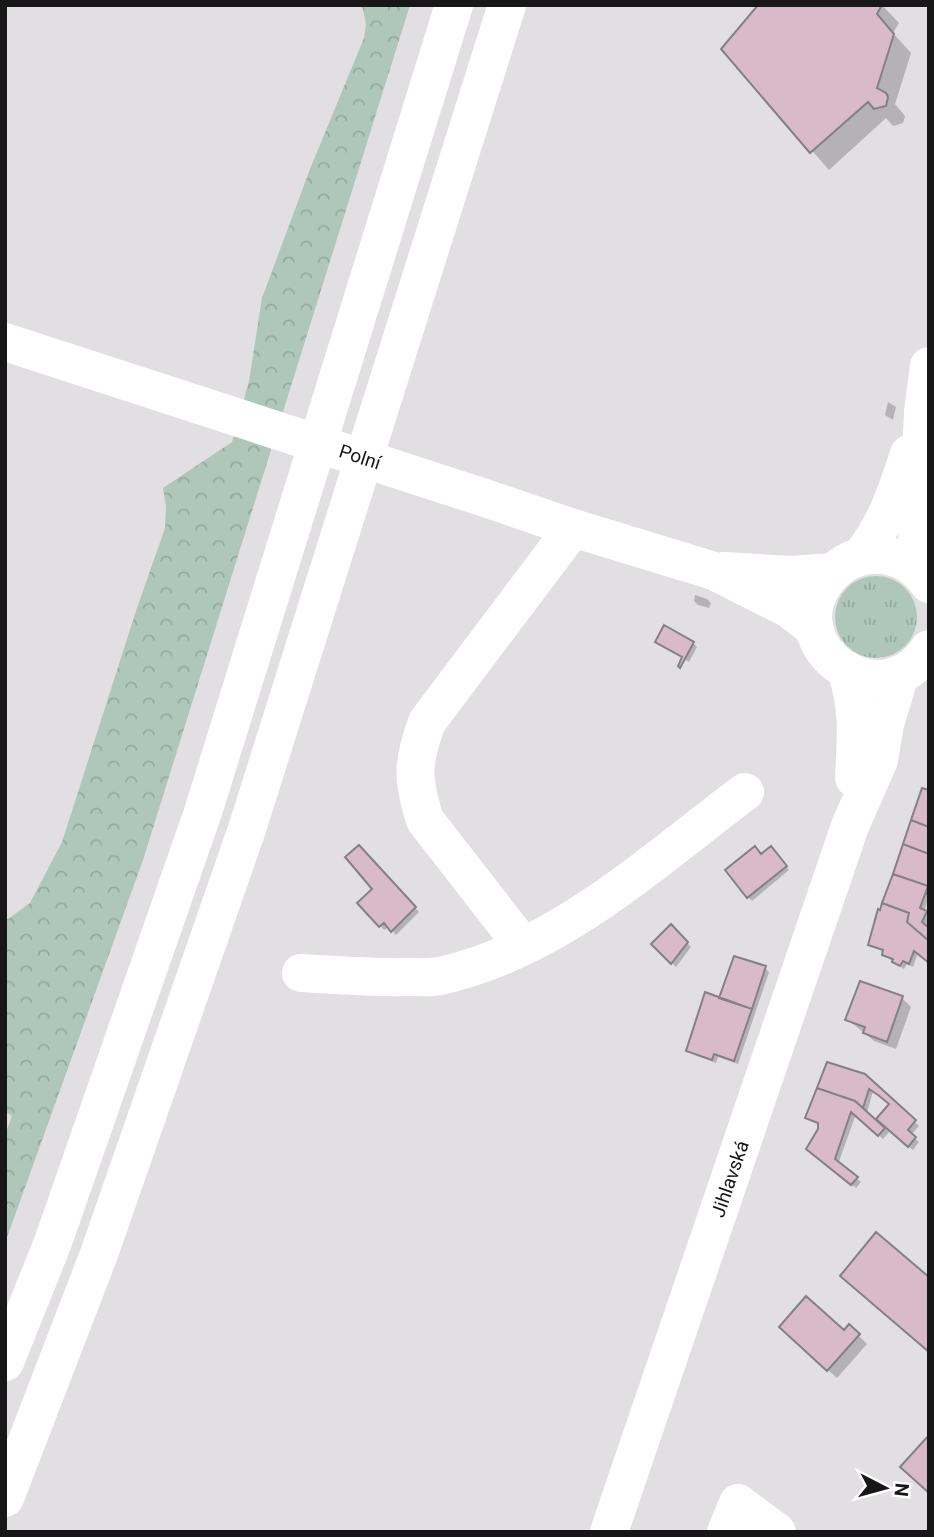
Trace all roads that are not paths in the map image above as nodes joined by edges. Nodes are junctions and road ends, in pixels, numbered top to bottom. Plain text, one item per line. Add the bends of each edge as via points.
1 (454, 5) edge
2 (508, 5) edge
3 (5, 342) edge
4 (929, 366) edge
5 (923, 412) junction
6 (573, 528) junction
7 (847, 564) junction
8 (715, 571) junction
9 (926, 579) edge
10 (815, 629) junction
11 (920, 660) edge
12 (847, 672) junction
13 (744, 792) dead end
14 (850, 826) junction
15 (523, 946) junction
16 (302, 973) dead end
17 (5, 1362) edge
18 (5, 1498) edge
19 (610, 1532) edge
20 (726, 1532) edge
21 (777, 1532) edge

1 - 17 main road via 203,811 53,1241
2 - 18 main road via 247,829 99,1254
3 - 6 main road, Polní
4 - 5 main road
5 - 7 main road via 889,512 876,537
5 - 9 main road via 918,543
6 - 8 main road, Polní
6 - 15 main road via 427,722 414,770 425,820
7 - 8 main road, Polní via 792,575
7 - 9 main road via 878,554 895,557
7 - 10 main road via 820,589
8 - 10 main road, Polní via 789,609
10 - 12 main road via 821,647
11 - 12 main road, Jihlavská via 883,679
11 - 14 main road, Jihlavská via 885,724 879,760
12 - 14 main road, Jihlavská via 858,722
13 - 15 main road via 602,900
14 - 19 main road, Jihlavská
15 - 16 main road via 438,977
20 - 21 main road via 738,1503

